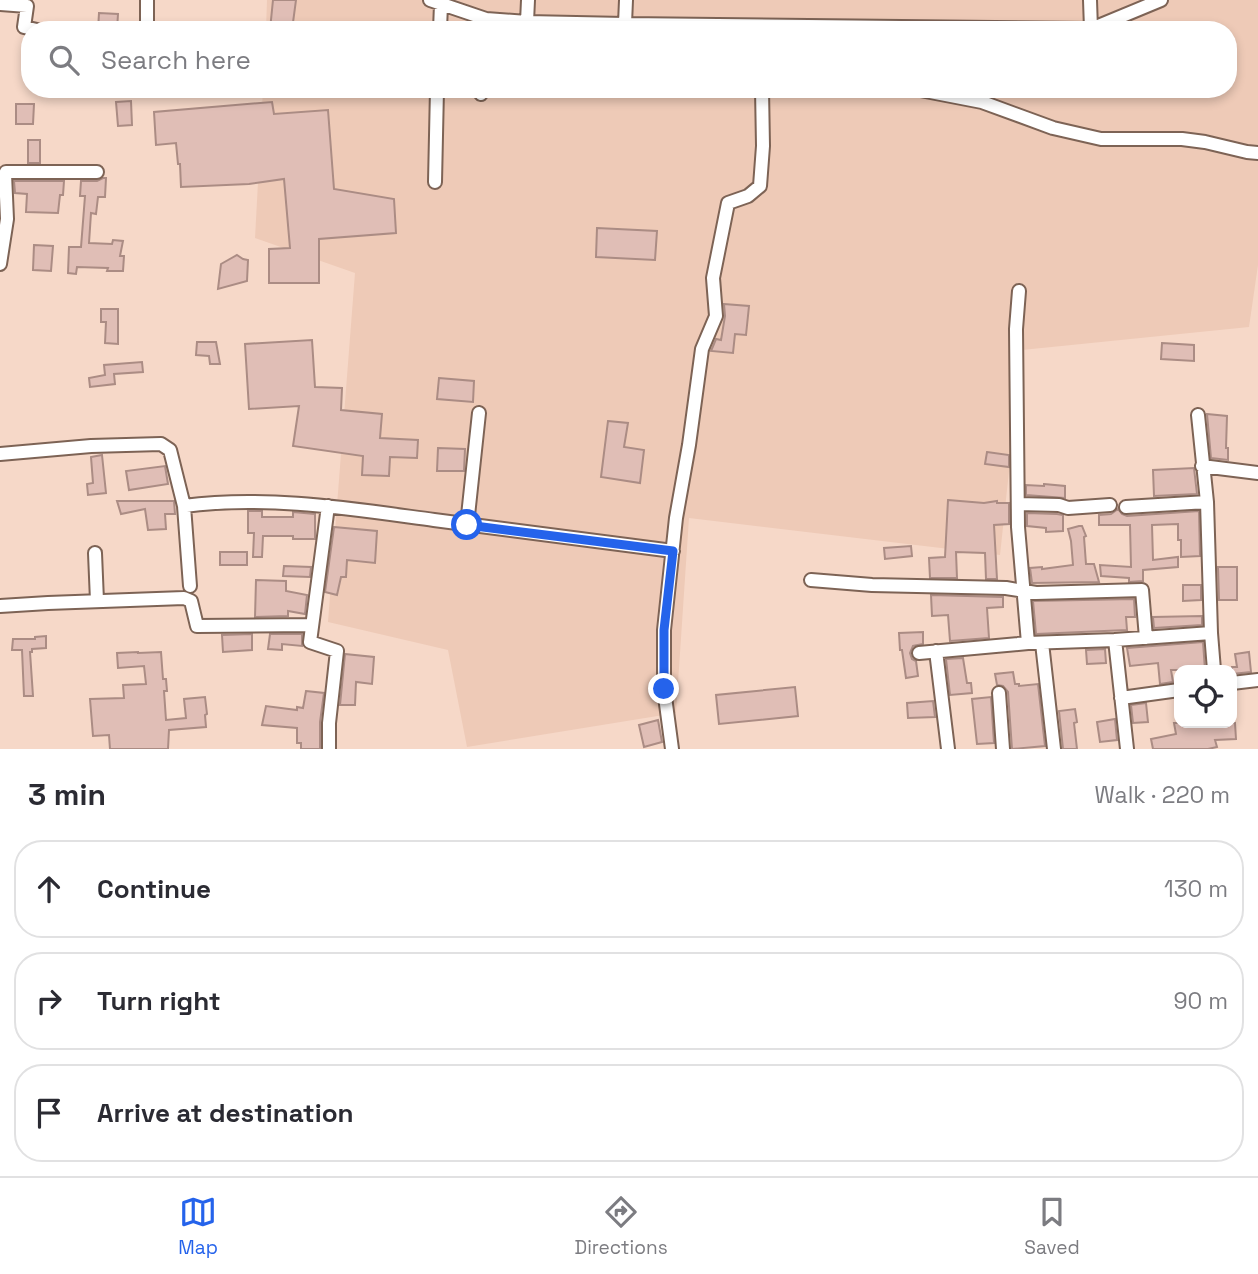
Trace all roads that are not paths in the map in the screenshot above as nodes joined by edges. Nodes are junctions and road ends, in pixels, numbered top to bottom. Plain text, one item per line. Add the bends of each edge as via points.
1 (147, 0) edge
2 (528, 0) edge
3 (626, 0) edge
4 (1090, 0) edge
5 (1161, 0) edge
6 (436, 2) edge
7 (0, 4) edge
8 (25, 21) edge
9 (147, 21) edge
10 (439, 21) edge
11 (478, 21) edge
12 (527, 21) edge
13 (625, 21) edge
14 (1091, 21) edge
15 (1110, 21) edge
16 (437, 98) edge
17 (762, 98) edge
18 (961, 98) edge
19 (1258, 153) edge
20 (97, 172) dead end
21 (435, 182) dead end
22 (0, 264) edge
23 (1019, 290) dead end
24 (479, 413) dead end
25 (1198, 415) dead end
26 (0, 454) edge
27 (1202, 466) junction
28 (1258, 473) edge
29 (1207, 502) junction
30 (1018, 504) junction
31 (1110, 505) dead end
32 (184, 506) junction
33 (328, 506) junction
34 (1126, 507) dead end
35 (467, 525) junction
36 (673, 551) junction
37 (94, 553) dead end
38 (811, 580) dead end
39 (190, 586) dead end
40 (1024, 591) junction
41 (97, 601) junction
42 (0, 606) edge
43 (312, 625) junction
44 (1211, 634) junction
45 (1146, 638) junction
46 (1115, 640) junction
47 (1028, 643) junction
48 (1042, 643) junction
49 (936, 651) junction
50 (919, 653) dead end
51 (1214, 665) edge
52 (1258, 681) edge
53 (1237, 683) edge
54 (1174, 691) edge
55 (999, 693) dead end
56 (1121, 698) junction
57 (329, 749) edge
58 (672, 749) edge
59 (948, 749) edge
60 (1003, 749) edge
61 (1054, 749) edge
62 (1127, 749) edge

1 - 9 street
2 - 12 street
3 - 13 street
4 - 14 street
5 - 15 street
6 - 10 street
6 - 11 street
7 - 8 street via 27,6
16 - 21 street
17 - 36 street via 760,186 729,203 713,278 716,316 702,349
18 - 19 street via 1101,139 1182,139
20 - 22 street via 6,172 7,219
23 - 30 street
24 - 35 street
25 - 27 street
26 - 32 street via 162,444 170,450
27 - 28 street
27 - 29 street
29 - 34 street
29 - 44 street
30 - 31 street
30 - 40 street
32 - 33 street via 261,502
32 - 39 street
33 - 35 street
33 - 43 street
35 - 36 street
36 - 58 street via 664,630 664,689
37 - 41 street
38 - 40 street
40 - 45 street via 1142,590
40 - 47 street
41 - 42 street
41 - 43 street via 184,598 191,601 197,626
43 - 57 street via 310,642 337,651
44 - 45 street
44 - 51 street
45 - 46 street
46 - 48 street
46 - 56 street
47 - 48 street
47 - 49 street
48 - 61 street
49 - 50 street
49 - 59 street
52 - 53 street
54 - 56 street
55 - 60 street
56 - 62 street

